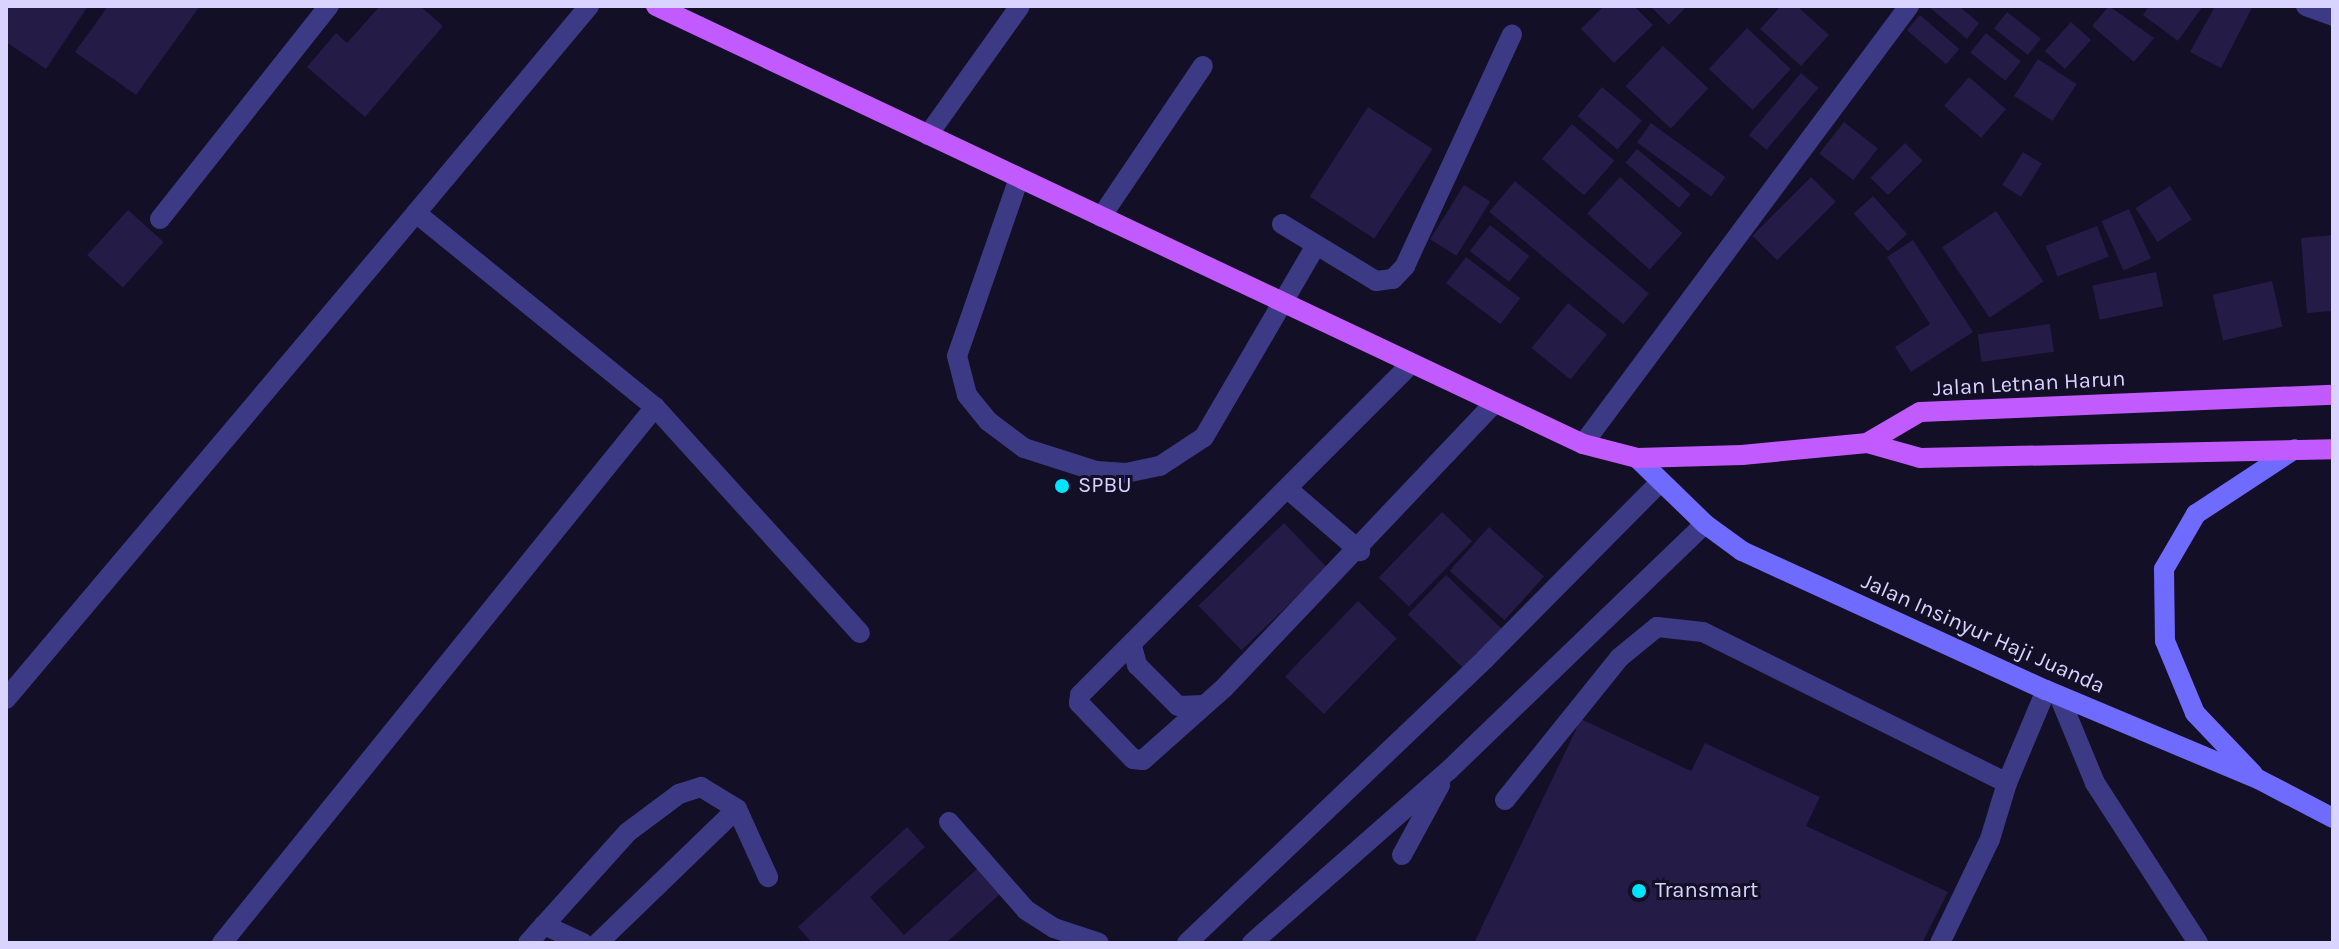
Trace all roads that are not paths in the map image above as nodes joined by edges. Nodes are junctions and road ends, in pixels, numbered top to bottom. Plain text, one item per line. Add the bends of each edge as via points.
1 (329, 6) edge
2 (589, 6) edge
3 (656, 6) edge
4 (1020, 6) edge
5 (1909, 6) edge
6 (2306, 6) edge
7 (2333, 16) edge
8 (1512, 34) dead end
9 (1203, 66) dead end
10 (928, 135) junction
11 (1019, 178) junction
12 (416, 213) junction
13 (1101, 217) junction
14 (160, 219) dead end
15 (1282, 224) dead end
16 (1315, 247) junction
17 (1283, 303) junction
18 (1411, 364) junction
19 (2333, 395) edge
20 (1494, 403) junction
21 (655, 407) junction
22 (1867, 443) junction
23 (1583, 444) junction
24 (2295, 449) junction
25 (2333, 449) edge
26 (1637, 458) junction
27 (1660, 482) junction
28 (1289, 490) junction
29 (1705, 524) junction
30 (1360, 551) junction
31 (860, 633) dead end
32 (1132, 646) junction
33 (2052, 693) junction
34 (6, 699) edge
35 (1204, 705) junction
36 (1448, 771) junction
37 (2258, 779) junction
38 (2007, 783) junction
39 (1505, 800) dead end
40 (737, 809) junction
41 (2333, 818) edge
42 (949, 822) dead end
43 (1402, 855) dead end
44 (768, 877) dead end
45 (544, 925) junction
46 (222, 943) edge
47 (528, 943) edge
48 (583, 943) edge
49 (598, 943) edge
50 (1099, 943) edge
51 (1187, 943) edge
52 (1252, 943) edge
53 (1940, 943) edge
54 (2198, 943) edge

1 - 14 street
2 - 12 street
3 - 10 main road
4 - 10 street
5 - 23 street
6 - 7 street
8 - 16 street via 1405,266 1393,279 1376,281
9 - 13 street
10 - 11 main road
11 - 13 main road
11 - 17 street via 957,356 967,395 988,421 1024,448 1096,471 1126,473 1160,466 1204,437
12 - 21 street
12 - 34 street
13 - 17 main road
15 - 16 street
16 - 17 street
17 - 18 main road
18 - 20 main road
18 - 28 street
19 - 22 main road, Jalan Letnan Harun via 1920,412
20 - 23 main road
20 - 30 street
21 - 31 street
21 - 46 street
22 - 24 main road via 1920,458
22 - 26 main road
23 - 26 main road
24 - 25 main road
24 - 37 main road via 2196,514 2164,569 2165,641 2195,713
26 - 27 main road, Jalan Insinyur Haji Juanda
27 - 29 main road, Jalan Insinyur Haji Juanda
27 - 51 street via 1485,659
28 - 30 street
28 - 32 street
29 - 33 main road, Jalan Insinyur Haji Juanda via 1779,569
29 - 36 street
30 - 35 street
32 - 35 street via 1137,665 1178,706
32 - 35 street via 1080,695 1079,703 1133,759 1143,760
33 - 37 main road, Jalan Insinyur Haji Juanda
33 - 38 street
33 - 54 street via 2095,783
36 - 43 street
36 - 52 street
37 - 41 main road, Jalan Insinyur Haji Juanda
38 - 39 street via 1703,632 1657,627 1619,658
38 - 53 street via 1990,839
40 - 44 street
40 - 45 street via 701,787 679,794 628,832
40 - 49 street
42 - 50 street via 1026,910 1054,928
45 - 47 street
45 - 48 street

